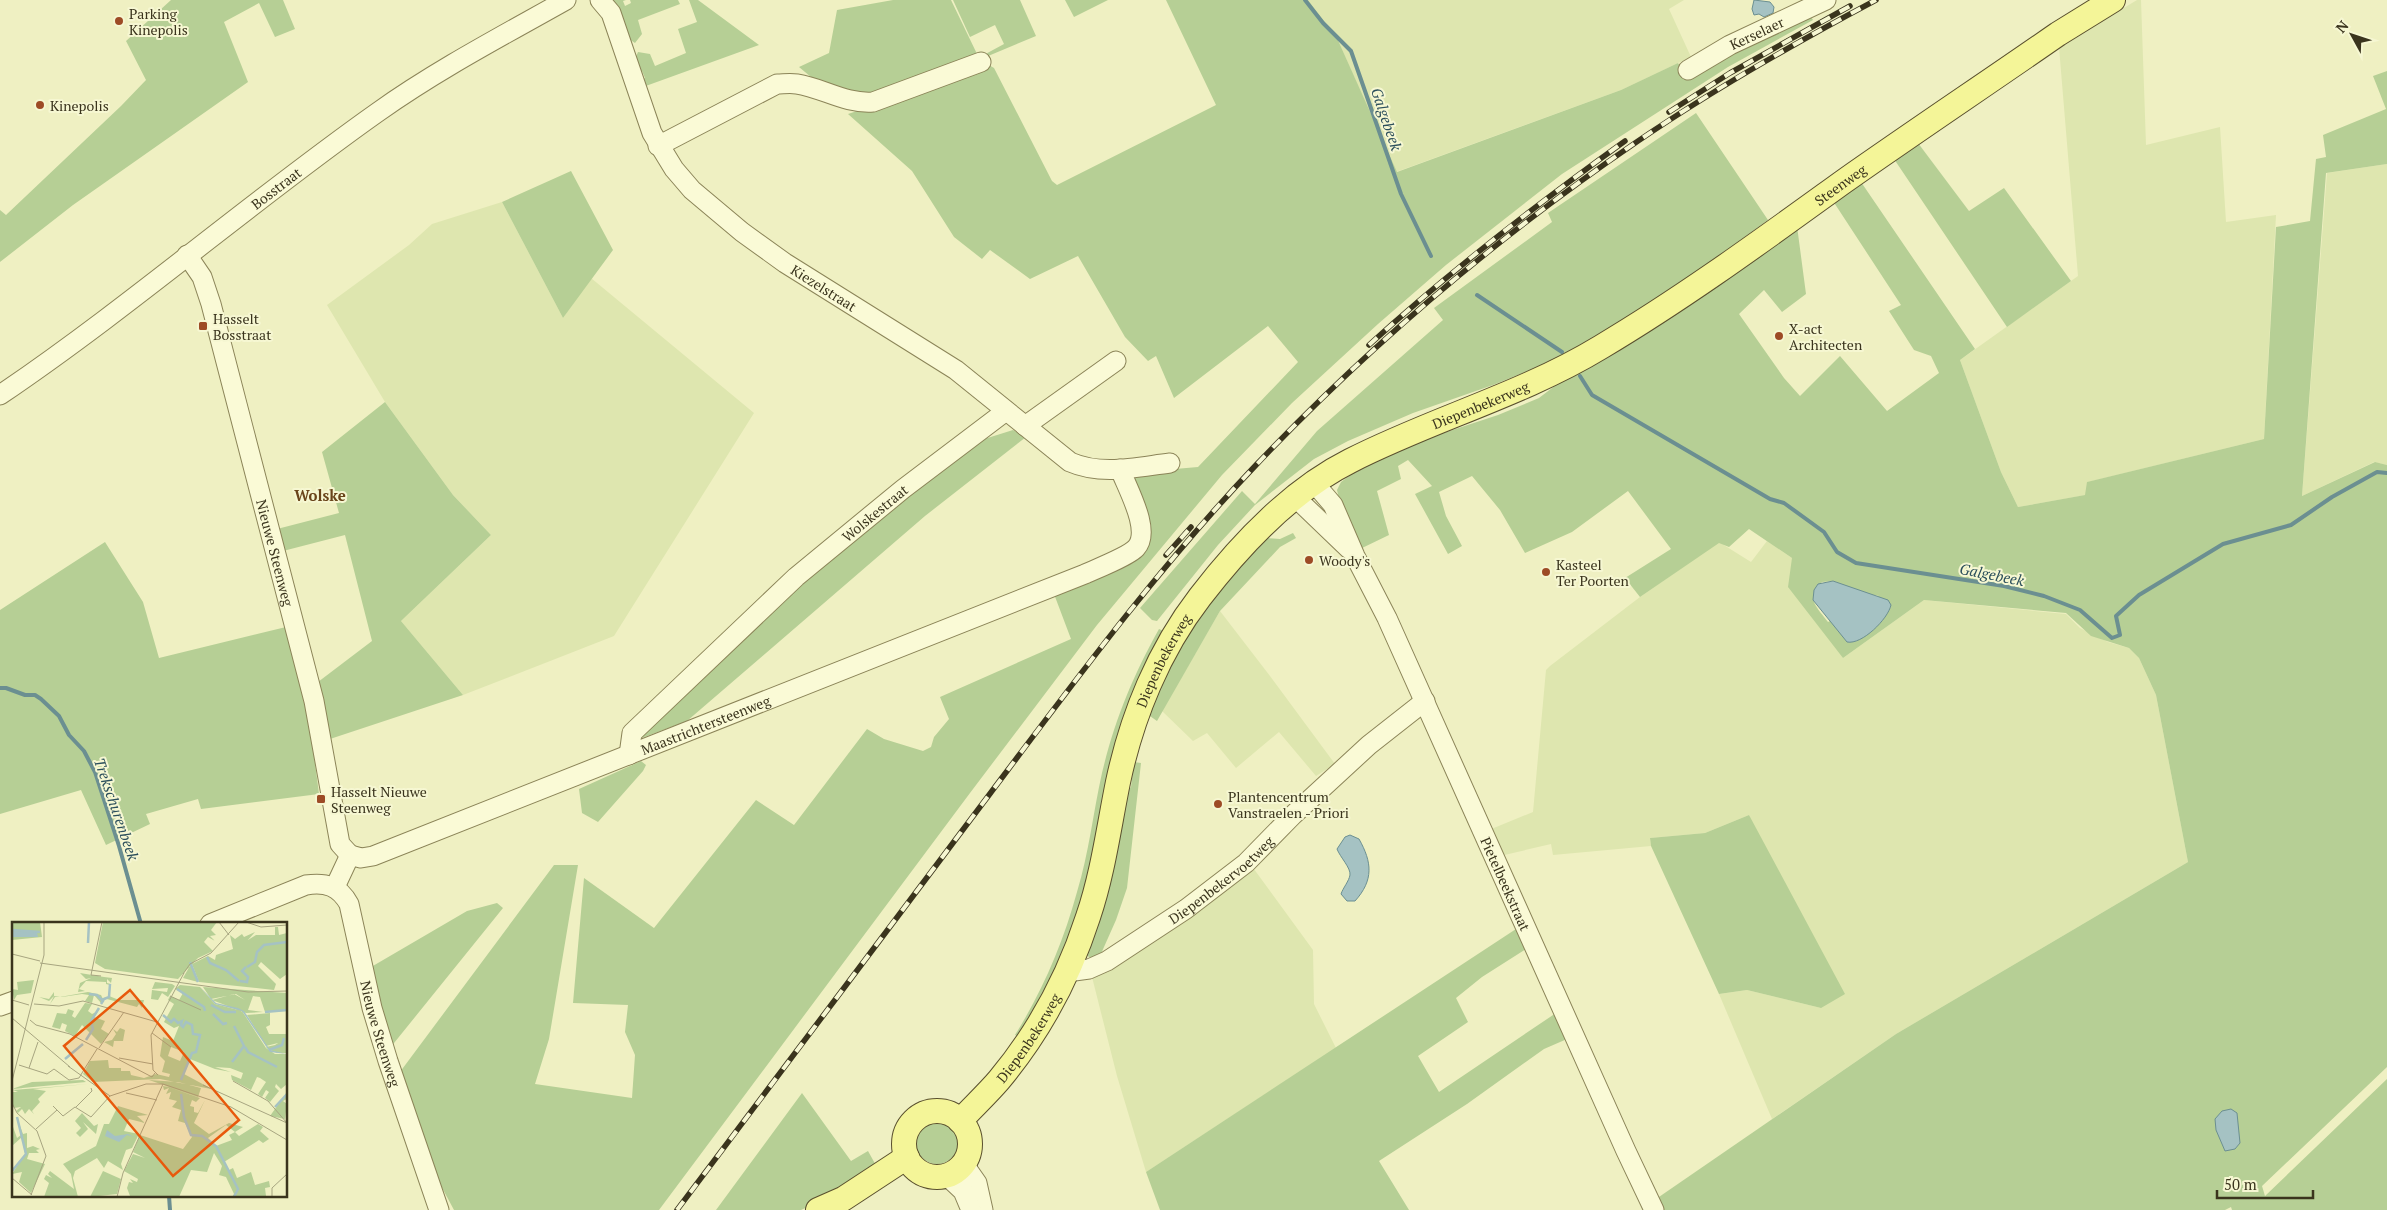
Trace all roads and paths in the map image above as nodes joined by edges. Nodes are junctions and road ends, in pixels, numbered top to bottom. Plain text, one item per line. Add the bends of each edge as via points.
1 (566, 0) edge
2 (600, 0) edge
3 (1826, 0) edge
4 (2113, 0) edge
5 (981, 62) dead end
6 (1688, 70) dead end
7 (658, 146) junction
8 (187, 255) junction
9 (1116, 361) dead end
10 (1567, 368) joint
11 (0, 395) edge
12 (1006, 411) junction
13 (1025, 426) junction
14 (1170, 463) dead end
15 (1120, 469) junction
16 (1305, 491) junction
17 (1425, 701) junction
18 (628, 755) junction
19 (350, 855) junction
20 (334, 887) junction
21 (215, 922) edge
22 (1067, 972) junction
23 (12, 1002) edge
24 (0, 1006) edge
25 (960, 1121) junction
26 (911, 1162) junction
27 (955, 1169) junction
28 (430, 1179) junction
29 (439, 1210) edge
30 (448, 1210) edge
31 (818, 1210) edge
32 (848, 1210) edge
33 (971, 1210) edge
34 (983, 1210) edge
35 (1654, 1210) edge

1 - 8 street, Bosstraat via 378,112
2 - 7 street, Kiezelstraat via 611,13
3 - 6 street, Kerselaer via 1736,42
4 - 10 main road, Steenweg via 2026,56 1714,274
5 - 7 street via 873,102 845,100 798,84 777,84
7 - 12 street, Kiezelstraat via 692,190 742,232 785,263 956,370
8 - 11 street, Bosstraat via 55,358
8 - 19 street, Nieuwe Steenweg via 202,277 211,304 314,701 340,844
9 - 13 street
10 - 16 main road, Diepenbekerweg via 1428,424 1346,463
12 - 13 street
12 - 18 street, Wolskestraat via 903,489 796,577 632,733
13 - 15 street via 1076,464
14 - 15 street
15 - 18 street, Maastrichtersteenweg via 1143,528 1142,540 1135,549 1066,582
16 - 17 street, Pietelbeekstraat via 1333,505
16 - 22 main road, Diepenbekerweg via 1258,531 1218,574 1195,603 1154,674 1130,737 1090,912
17 - 22 street, Diepenbekervoetweg via 1369,745 1246,863 1186,909 1107,961 1089,969
17 - 35 street, Pietelbeekstraat
18 - 19 street, Maastrichtersteenweg via 373,856 361,858
19 - 20 street
20 - 21 street via 319,883 306,885
20 - 28 street, Nieuwe Steenweg via 348,904 372,1008
22 - 25 main road, Diepenbekerweg via 1043,1018 1016,1058
23 - 24 street
25 - 26 main road via 950,1114 935,1111 916,1118 905,1134 904,1146
25 - 27 main road via 965,1128 969,1149
26 - 27 main road via 926,1175
26 - 31 main road
26 - 32 main road
27 - 33 street
27 - 34 street via 978,1184
28 - 29 street, Nieuwe Steenweg
28 - 30 street, Nieuwe Steenweg

